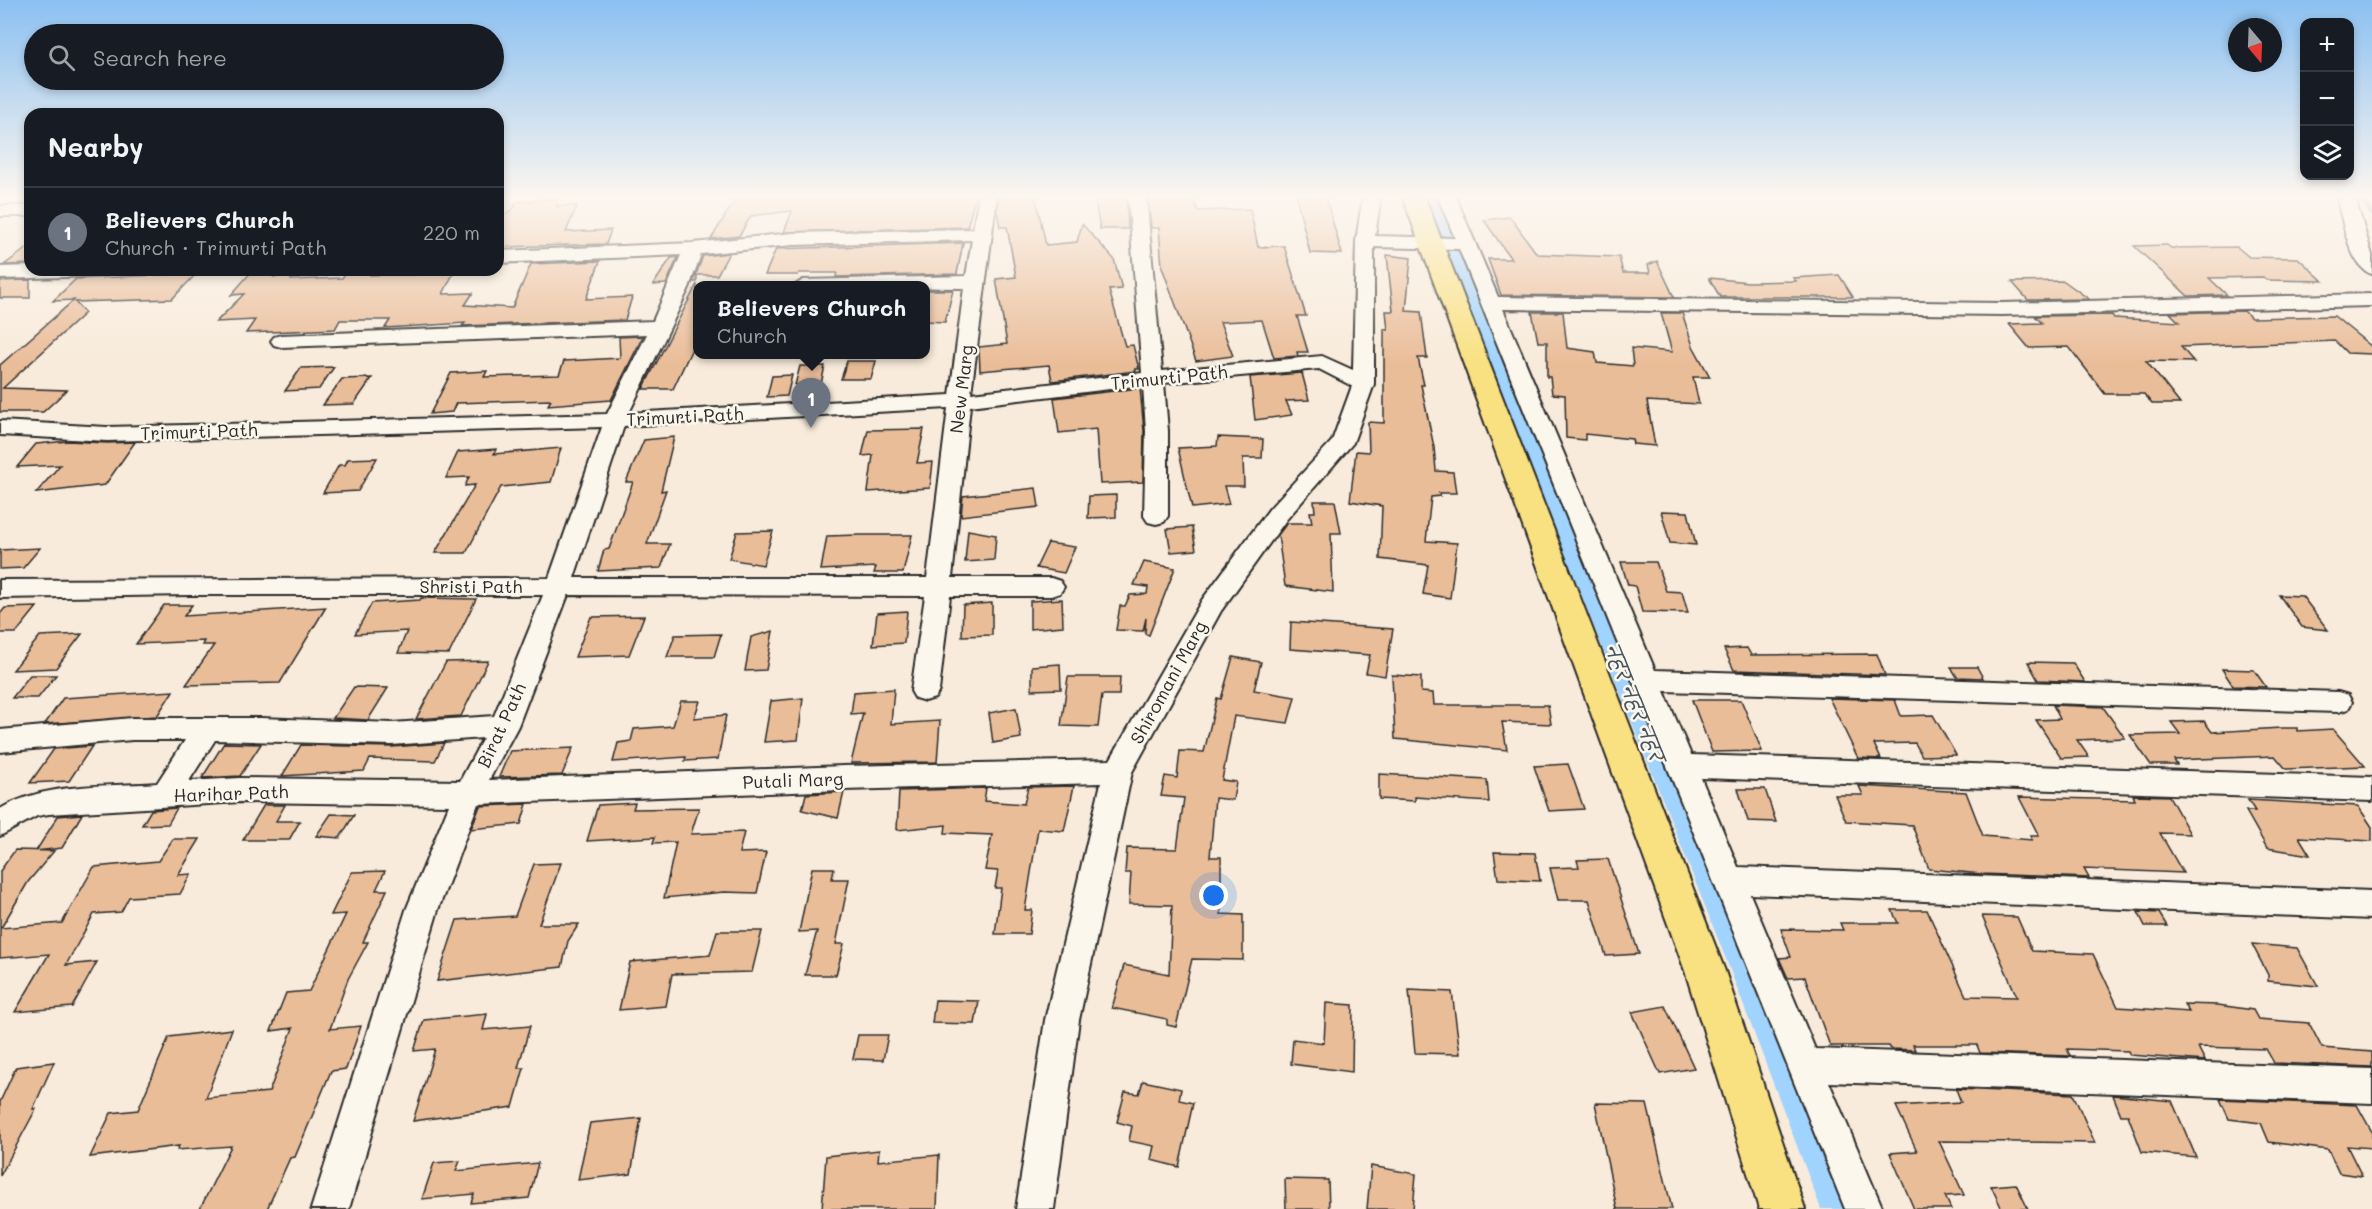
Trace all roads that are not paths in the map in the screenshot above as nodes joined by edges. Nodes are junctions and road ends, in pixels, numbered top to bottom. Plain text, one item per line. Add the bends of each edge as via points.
1 (634, 251) edge
2 (693, 251) edge
3 (978, 251) edge
4 (1142, 251) edge
5 (1365, 251) edge
6 (1434, 251) edge
7 (1470, 251) edge
8 (2361, 251) edge
9 (504, 257) edge
10 (2372, 268) edge
11 (24, 272) edge
12 (0, 273) edge
13 (974, 282) junction
14 (930, 283) edge
15 (688, 288) edge
16 (2372, 300) edge
17 (1492, 303) junction
18 (660, 327) junction
19 (1364, 340) junction
20 (280, 341) dead end
21 (1322, 362) junction
22 (1152, 378) junction
23 (1363, 384) junction
24 (958, 401) junction
25 (615, 420) junction
26 (0, 428) edge
27 (1156, 516) dead end
28 (941, 585) junction
29 (559, 586) junction
30 (1051, 587) dead end
31 (4, 593) edge
32 (1648, 680) junction
33 (925, 691) dead end
34 (2338, 702) dead end
35 (504, 726) junction
36 (207, 729) junction
37 (0, 741) edge
38 (1683, 766) junction
39 (1118, 771) junction
40 (2372, 789) edge
41 (468, 793) junction
42 (165, 795) junction
43 (0, 824) edge
44 (1730, 880) junction
45 (2372, 905) edge
46 (1805, 1065) junction
47 (2372, 1086) edge
48 (330, 1209) edge
49 (1035, 1209) edge
50 (1782, 1209) edge
51 (1864, 1209) edge

1 - 9 street
2 - 15 street, Birat Path
3 - 13 street, New Marg
4 - 22 street
5 - 19 street, Shiromani Marg
6 - 50 main road via 1705,971
7 - 17 street
8 - 10 street
11 - 12 street
13 - 14 street
13 - 24 street, New Marg
15 - 18 street, Birat Path
16 - 17 street via 2002,309
17 - 32 street
18 - 20 street
18 - 25 street, Birat Path
19 - 21 street
19 - 23 street, Shiromani Marg
21 - 22 street, Trimurti Path
21 - 23 street
22 - 24 street, Trimurti Path
22 - 27 street via 1157,431
23 - 39 street, Shiromani Marg via 1342,444 1278,514 1211,606
24 - 25 street, Trimurti Path
24 - 28 street, New Marg
25 - 26 street, Trimurti Path via 107,434
25 - 29 street, Birat Path
28 - 29 street, Shristi Path
28 - 30 street, Shristi Path
28 - 33 street, New Marg
29 - 31 street, Shristi Path
29 - 35 street, Birat Path
32 - 34 street
32 - 38 street
35 - 36 street via 392,734
35 - 41 street, Birat Path
36 - 37 street via 132,729
36 - 42 street
38 - 40 street
38 - 44 street
39 - 41 street, Putali Marg
39 - 49 street, Shiromani Marg via 1062,1020
41 - 42 street, Harihar Path via 240,790
41 - 48 street, Birat Path via 422,910
42 - 43 street, Harihar Path via 49,802 30,806
44 - 45 street
44 - 46 street
46 - 47 street
46 - 51 street

